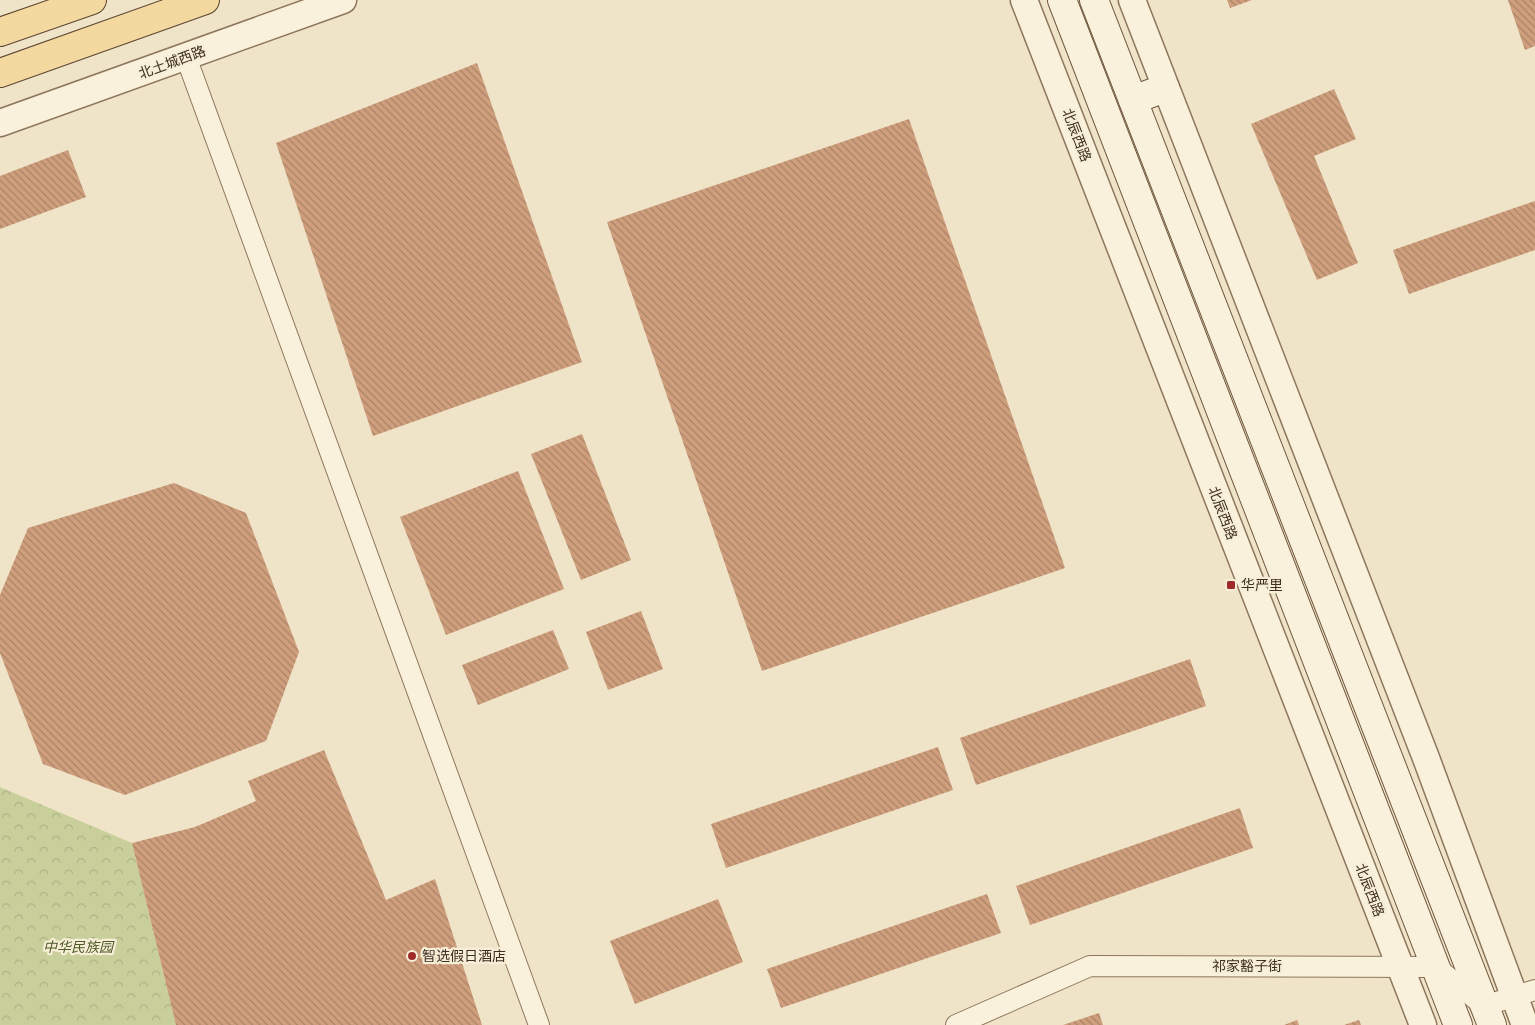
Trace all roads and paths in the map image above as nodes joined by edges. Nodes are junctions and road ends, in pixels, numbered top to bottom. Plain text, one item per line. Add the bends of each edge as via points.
1 (92, 0) edge
2 (205, 0) edge
3 (343, 0) edge
4 (1024, 0) edge
5 (1062, 0) edge
6 (1094, 0) edge
7 (1132, 0) edge
8 (0, 32) edge
9 (186, 57) junction
10 (0, 73) edge
11 (1165, 88) junction
12 (1133, 100) junction
13 (0, 123) edge
14 (1400, 967) junction
15 (1436, 967) junction
16 (1524, 993) edge
17 (1488, 1015) edge
18 (539, 1025) edge
19 (956, 1025) edge
20 (1423, 1025) edge
21 (1458, 1025) edge
22 (1525, 1025) edge

1 - 8 main road
2 - 10 main road
3 - 9 street, 北土城西路
4 - 14 street, 北辰西路
5 - 15 main road
6 - 12 main road
7 - 11 street
9 - 13 street, 北土城西路
9 - 18 street
11 - 12 main road
11 - 16 street via 1426,758
12 - 17 main road
14 - 15 street, 祁家豁子街
14 - 19 street, 祁家豁子街 via 1090,966
14 - 20 street, 北辰西路
15 - 17 street
15 - 21 main road
16 - 17 street
16 - 22 street

